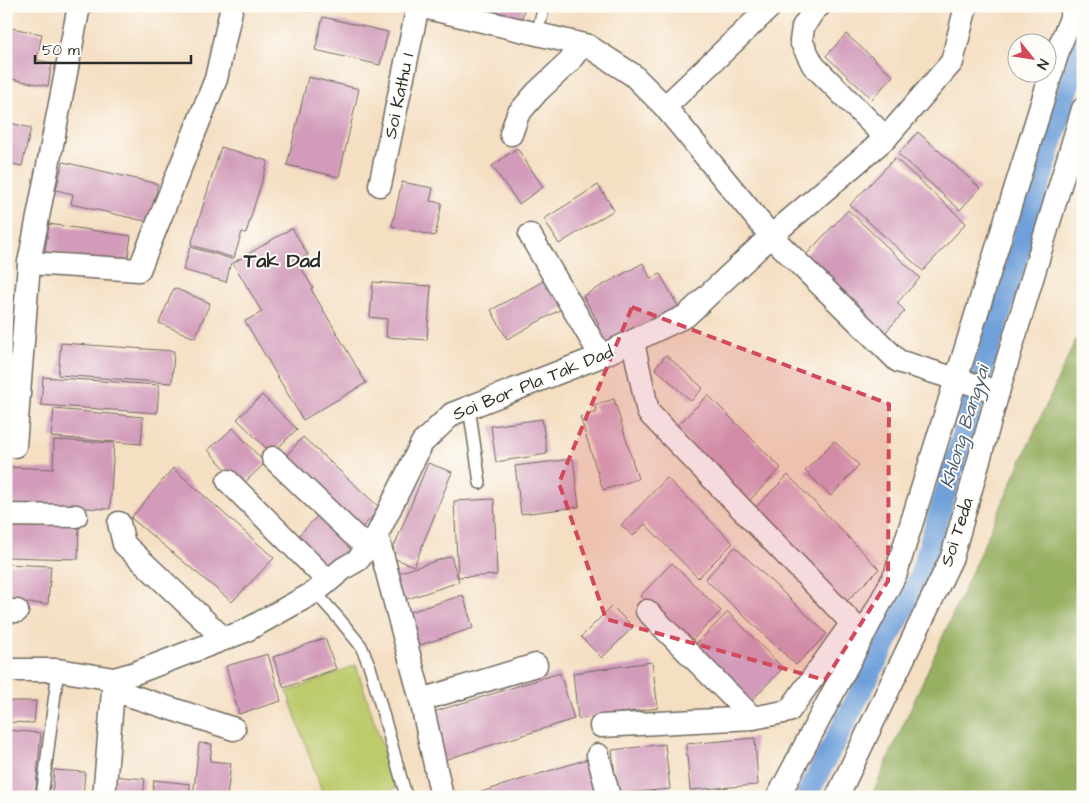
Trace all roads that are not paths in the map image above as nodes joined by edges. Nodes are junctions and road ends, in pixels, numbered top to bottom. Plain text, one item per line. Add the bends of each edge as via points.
1 (79, 6) edge
2 (232, 6) edge
3 (419, 6) edge
4 (544, 6) edge
5 (771, 6) edge
6 (819, 6) edge
7 (966, 6) edge
8 (1076, 6) edge
9 (538, 34) junction
10 (588, 46) junction
11 (666, 107) junction
12 (1083, 109) edge
13 (511, 134) dead end
14 (886, 138) junction
15 (380, 185) dead end
16 (530, 235) dead end
17 (771, 236) junction
18 (28, 263) junction
19 (633, 342) junction
20 (601, 356) junction
21 (957, 380) junction
22 (998, 392) junction
23 (469, 407) junction
24 (6, 446) edge
25 (273, 458) dead end
26 (228, 481) dead end
27 (480, 482) dead end
28 (6, 515) edge
29 (76, 516) dead end
30 (119, 524) dead end
31 (372, 541) junction
32 (321, 587) junction
33 (647, 611) dead end
34 (224, 639) junction
35 (536, 665) dead end
36 (6, 670) edge
37 (58, 670) junction
38 (114, 684) junction
39 (421, 700) junction
40 (753, 718) junction
41 (601, 726) dead end
42 (234, 728) dead end
43 (598, 755) dead end
44 (406, 796) edge
45 (42, 797) edge
46 (104, 797) edge
47 (442, 797) edge
48 (609, 797) edge
49 (778, 797) edge
50 (837, 797) edge

1 - 18 street
2 - 18 street via 216,79 139,270
3 - 9 street
3 - 15 street, Soi Kathu 1
4 - 9 lane
5 - 11 street
6 - 14 street via 803,26 801,41 813,65
7 - 14 street, Soi Bor Pla Tak Dad via 952,62
8 - 21 street via 1060,45
9 - 10 street
10 - 11 street via 633,75
10 - 13 street via 580,46 569,62 537,92 518,114
11 - 17 street
12 - 22 street, Soi Teda
14 - 17 street, Soi Bor Pla Tak Dad
16 - 20 street
17 - 19 street, Soi Bor Pla Tak Dad via 686,316
17 - 21 street via 898,361
18 - 24 street via 15,446
19 - 20 street, Soi Bor Pla Tak Dad
19 - 40 street via 648,412 852,623 789,711
20 - 23 street, Soi Bor Pla Tak Dad
21 - 22 street
21 - 49 street via 896,573
22 - 50 street, Soi Teda via 952,557
23 - 27 lane
23 - 31 street, Soi Bor Pla Tak Dad via 452,414 422,442
25 - 31 street
26 - 32 street
28 - 29 street
30 - 34 street via 124,544
31 - 32 street, Soi Bor Pla Tak Dad via 358,560
31 - 39 street
32 - 34 street, Soi Bor Pla Tak Dad via 245,631
32 - 44 lane via 340,620 361,646 370,667
33 - 40 street
34 - 38 street, Soi Bor Pla Tak Dad
35 - 39 street
36 - 37 street, Soi Bor Pla Tak Dad
37 - 38 street, Soi Bor Pla Tak Dad
37 - 45 lane
38 - 42 street
38 - 46 street
39 - 47 street
40 - 41 street
43 - 48 street

